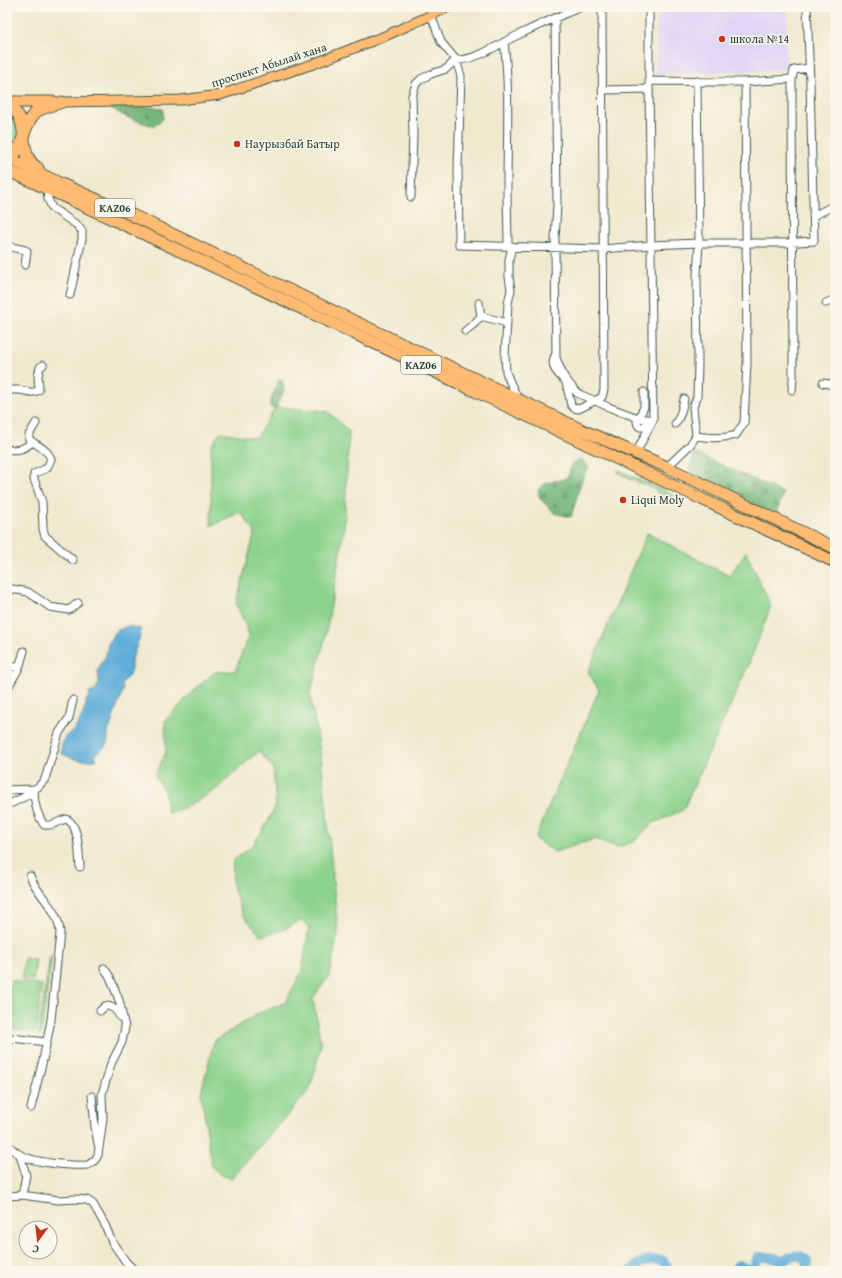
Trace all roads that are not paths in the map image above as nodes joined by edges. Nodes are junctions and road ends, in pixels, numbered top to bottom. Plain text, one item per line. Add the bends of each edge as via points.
1 (450, 7) edge
2 (581, 7) edge
3 (602, 7) edge
4 (649, 7) edge
5 (807, 7) edge
6 (431, 15) junction
7 (555, 18) junction
8 (504, 42) junction
9 (456, 60) junction
10 (809, 68) junction
11 (792, 79) junction
12 (697, 81) junction
13 (745, 82) junction
14 (649, 85) junction
15 (603, 90) junction
16 (7, 102) edge
17 (62, 102) junction
18 (7, 106) edge
19 (24, 137) junction
20 (8, 159) edge
21 (7, 170) edge
22 (59, 183) junction
23 (47, 188) junction
24 (411, 197) dead end
25 (835, 205) edge
26 (813, 216) junction
27 (793, 242) junction
28 (698, 243) junction
29 (746, 243) junction
30 (650, 245) junction
31 (7, 246) edge
32 (510, 246) junction
33 (555, 247) junction
34 (603, 249) junction
35 (25, 265) dead end
36 (70, 295) dead end
37 (835, 299) edge
38 (479, 302) dead end
39 (826, 303) dead end
40 (481, 316) junction
41 (507, 323) junction
42 (465, 331) dead end
43 (43, 365) dead end
44 (565, 378) junction
45 (824, 382) dead end
46 (835, 385) edge
47 (7, 390) edge
48 (792, 390) dead end
49 (644, 392) dead end
50 (697, 398) junction
51 (518, 399) junction
52 (684, 399) dead end
53 (596, 401) junction
54 (682, 411) junction
55 (639, 418) junction
56 (650, 420) junction
57 (36, 423) dead end
58 (675, 424) dead end
59 (696, 436) junction
60 (33, 442) junction
61 (7, 449) edge
62 (636, 454) junction
63 (667, 467) junction
64 (835, 548) edge
65 (73, 560) dead end
66 (835, 562) edge
67 (7, 588) edge
68 (78, 603) dead end
69 (24, 651) dead end
70 (7, 665) edge
71 (19, 668) junction
72 (7, 689) edge
73 (73, 700) dead end
74 (7, 790) edge
75 (34, 790) junction
76 (12, 803) dead end
77 (80, 867) dead end
78 (30, 876) dead end
79 (104, 968) dead end
80 (100, 1011) dead end
81 (124, 1026) junction
82 (9, 1036) edge
83 (47, 1042) junction
84 (7, 1045) edge
85 (92, 1096) dead end
86 (32, 1108) dead end
87 (7, 1144) edge
88 (99, 1150) junction
89 (20, 1155) junction
90 (22, 1194) junction
91 (7, 1196) edge
92 (135, 1271) edge

1 - 6 main road, проспект Абылай хана
2 - 7 street
3 - 15 street
4 - 14 street
5 - 10 street
6 - 9 street via 441,42
6 - 17 main road, проспект Абылай хана via 386,36 313,64 220,95 181,100
7 - 8 street
7 - 33 street
8 - 9 street via 464,60
8 - 32 street
9 - 24 street via 446,69 421,79 416,84 412,96
9 - 32 street via 461,76 459,245
10 - 11 street via 794,70
10 - 26 street
11 - 13 street
11 - 27 street
12 - 13 street
12 - 14 street
12 - 28 street
13 - 29 street
14 - 15 street
14 - 30 street
15 - 34 street
16 - 17 highway
17 - 19 highway via 34,113
18 - 19 highway via 18,114
19 - 20 highway via 18,150
19 - 22 highway via 28,158 33,165
20 - 22 highway, KАZ06
21 - 23 highway, KАZ06
22 - 51 highway, KАZ06 via 130,214
23 - 36 street via 52,208 82,231
23 - 66 highway, KАZ06
25 - 26 street
26 - 27 street via 814,241
27 - 29 street
27 - 48 street
28 - 29 street
28 - 30 street
28 - 50 street
29 - 59 street via 747,364 744,422 736,435 727,438
30 - 34 street
30 - 56 street
31 - 35 street via 27,251
32 - 33 street
32 - 41 street via 511,290
33 - 34 street
33 - 44 street via 556,358
34 - 53 street via 604,390 602,397
37 - 39 street
38 - 40 street
40 - 41 street
40 - 42 street
41 - 51 street via 506,372
43 - 47 street via 38,376 39,390
44 - 53 street via 577,393
44 - 53 street via 571,405 574,408 579,409
45 - 46 street
49 - 55 street via 644,407
50 - 54 street
50 - 59 street via 693,407
51 - 62 highway, KАZ06
52 - 54 street
53 - 55 street
54 - 58 street
55 - 56 street
56 - 62 street
57 - 60 street via 29,435 29,440
59 - 63 street
60 - 61 street via 18,450
60 - 65 street via 49,454 51,459 47,468 34,474 42,502 45,536
62 - 63 highway, KАZ06
63 - 64 highway, KАZ06
67 - 68 street via 28,592 58,609 69,610
69 - 71 street
70 - 71 street
71 - 72 street
73 - 75 street via 69,718 60,733 45,779
74 - 75 street
75 - 76 street
75 - 77 street via 37,810 44,825 66,819 74,827
78 - 83 street via 34,887 53,911 60,926
79 - 81 street via 119,1000
80 - 81 street via 105,1006 115,1009
81 - 88 street via 122,1042 111,1064 102,1094 103,1120
82 - 83 street
82 - 84 street
83 - 86 street
85 - 88 street
87 - 89 street
88 - 89 street via 95,1160 88,1165 65,1165
89 - 90 street via 26,1175
90 - 91 street
90 - 92 street via 58,1200 87,1200 93,1204 106,1225 112,1242

